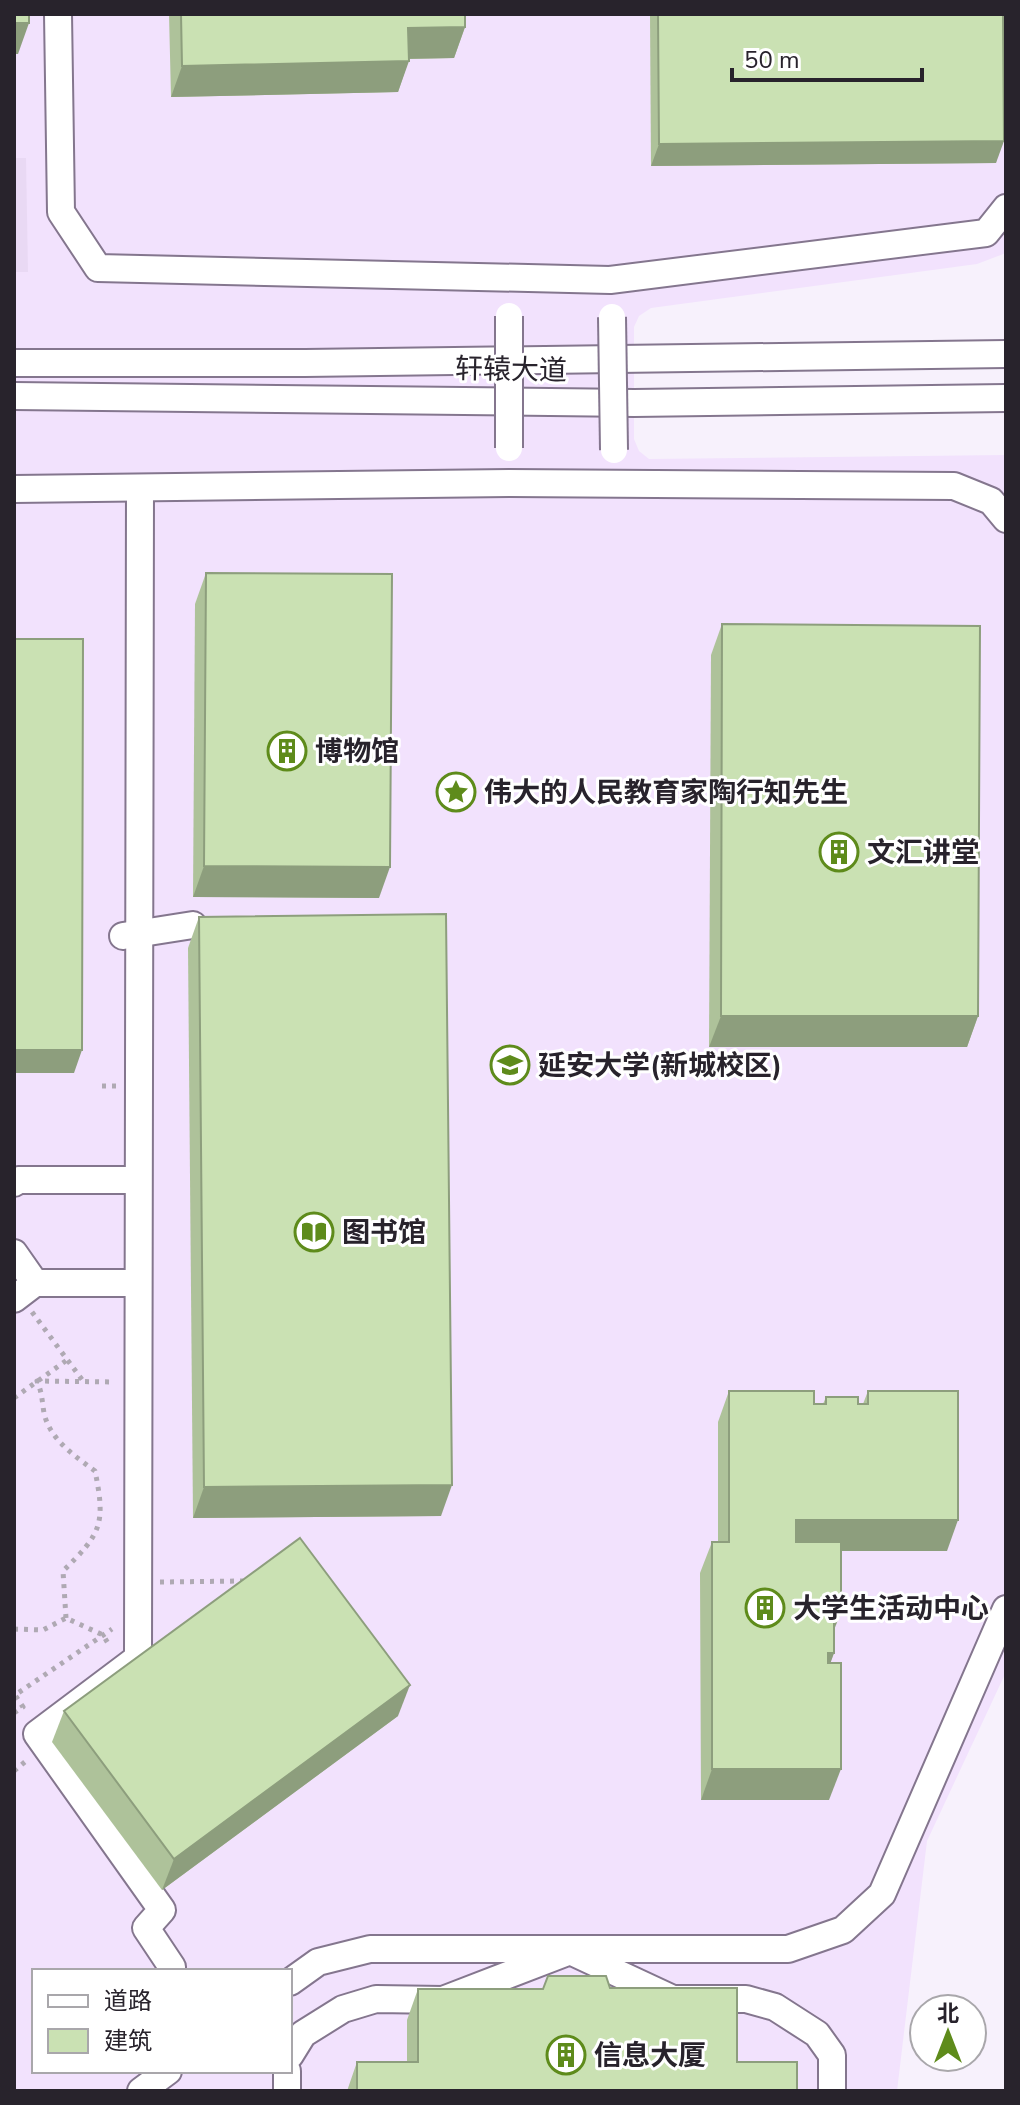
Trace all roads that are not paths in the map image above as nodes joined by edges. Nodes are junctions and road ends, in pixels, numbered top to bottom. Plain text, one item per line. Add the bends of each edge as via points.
1 (58, 14) edge
2 (1006, 208) edge
3 (511, 278) junction
4 (610, 280) junction
5 (1006, 354) edge
6 (14, 363) edge
7 (14, 396) edge
8 (1006, 398) edge
9 (509, 483) junction
10 (615, 486) junction
11 (14, 489) edge
12 (140, 489) junction
13 (1006, 519) edge
14 (193, 925) dead end
15 (131, 934) junction
16 (138, 1180) junction
17 (14, 1183) edge
18 (14, 1253) edge
19 (137, 1283) junction
20 (23, 1293) edge
21 (1006, 1609) edge
22 (570, 1951) junction
23 (172, 1967) dead end
24 (292, 1981) edge
25 (292, 2052) edge
26 (165, 2073) edge
27 (141, 2091) edge
28 (832, 2091) edge

1 - 3 street via 61,212 98,268
2 - 4 street via 986,233
3 - 4 street
3 - 9 street, bridge
4 - 10 street, bridge
5 - 6 street, 轩辕大道
7 - 8 street, 轩辕大道 via 634,403
9 - 10 street
9 - 12 street
10 - 13 street via 954,486 991,501
11 - 12 street
12 - 15 street
14 - 15 street
15 - 16 street
16 - 17 street
16 - 19 street
18 - 20 street
19 - 20 street
19 - 23 street via 138,1658 37,1734 162,1910 146,1928
21 - 22 street via 882,1894 843,1930 788,1949
22 - 24 street via 370,1949 318,1962
22 - 25 street via 443,2000 376,1999 343,2009 303,2034
22 - 28 street via 673,1999 746,1999 775,2007 817,2034 832,2055
26 - 27 street

